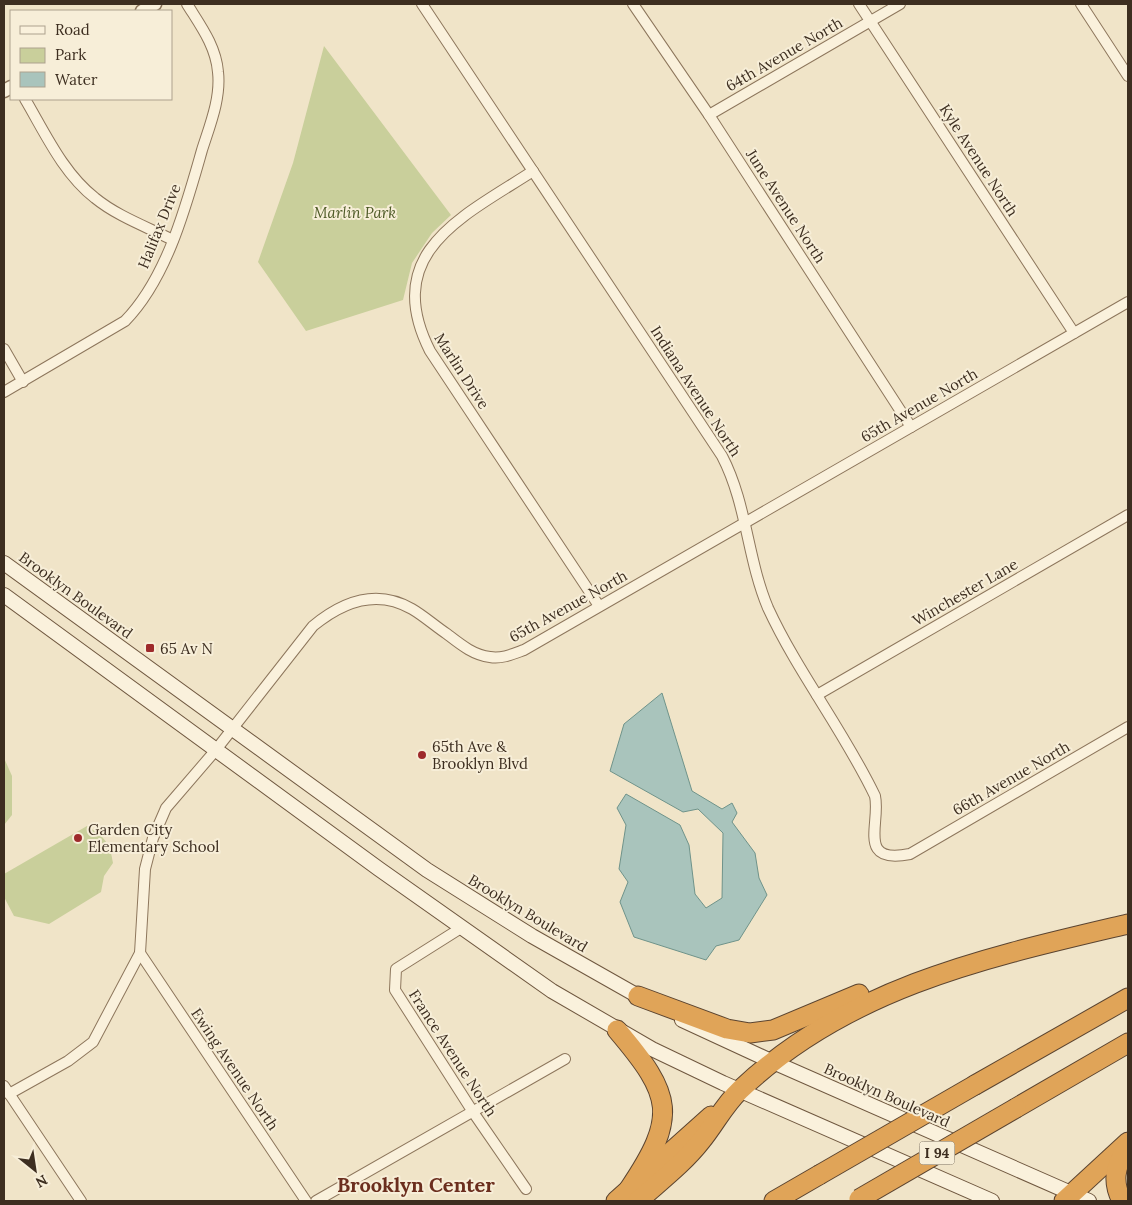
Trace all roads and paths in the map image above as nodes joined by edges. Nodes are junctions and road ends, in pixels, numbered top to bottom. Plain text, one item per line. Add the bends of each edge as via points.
1 (155, 4) edge
2 (187, 4) edge
3 (422, 4) edge
4 (633, 4) edge
5 (859, 4) edge
6 (900, 4) edge
7 (1081, 4) edge
8 (144, 10) edge
9 (870, 21) junction
10 (1128, 76) edge
11 (26, 100) edge
12 (709, 115) junction
13 (533, 170) junction
14 (173, 240) junction
15 (1128, 302) edge
16 (1074, 333) junction
17 (4, 349) edge
18 (23, 382) junction
19 (4, 392) edge
20 (911, 426) junction
21 (1128, 515) edge
22 (746, 523) junction
23 (4, 563) edge
24 (4, 595) edge
25 (600, 606) junction
26 (817, 694) junction
27 (1128, 727) edge
28 (231, 730) junction
29 (215, 751) junction
30 (910, 854) joint
31 (1128, 924) edge
32 (460, 928) junction
33 (1021, 951) junction
34 (140, 953) junction
35 (638, 996) junction
36 (1128, 998) edge
37 (616, 1030) junction
38 (1128, 1043) edge
39 (565, 1058) dead end
40 (772, 1062) junction
41 (7, 1090) edge
42 (740, 1090) junction
43 (473, 1112) junction
44 (1128, 1142) edge
45 (1128, 1146) edge
46 (526, 1189) dead end
47 (628, 1197) edge
48 (1075, 1199) edge
49 (856, 1200) edge
50 (81, 1201) edge
51 (306, 1201) edge
52 (316, 1201) edge
53 (774, 1201) edge
54 (992, 1201) edge
55 (1122, 1201) edge

1 - 8 street
2 - 14 street, Halifax Drive via 215,53 218,89 196,172
3 - 13 street, Indiana Avenue North
4 - 12 street, June Avenue North
5 - 9 street, Kyle Avenue North
6 - 9 street, 64th Avenue North
7 - 10 street
9 - 12 street, 64th Avenue North
9 - 16 street, Kyle Avenue North
11 - 14 street via 66,168 80,185 109,207
12 - 20 street, June Avenue North
13 - 22 street, Indiana Avenue North via 722,456 733,477
13 - 25 street, Marlin Drive via 441,234 428,250 419,270 415,312 420,332 430,351
14 - 18 street, Halifax Drive via 146,294 125,321
15 - 16 street, 65th Avenue North
16 - 20 street, 65th Avenue North
17 - 18 street
18 - 19 street, Halifax Drive
20 - 22 street, 65th Avenue North
21 - 26 street, Winchester Lane
22 - 25 street, 65th Avenue North
22 - 26 street, Indiana Avenue North via 748,546 768,608
23 - 28 main road, Brooklyn Boulevard
24 - 29 main road
25 - 28 street, 65th Avenue North via 524,650 492,658 475,654 412,608 373,599 352,601 313,626
26 - 30 street, Indiana Avenue North via 875,796 878,809 873,838 879,849 887,855
27 - 30 street, 66th Avenue North
28 - 29 street, 65th Avenue North
28 - 35 main road, Brooklyn Boulevard via 427,870 532,936
29 - 32 main road
29 - 34 street, 65th Avenue North via 166,808 153,838 145,869
31 - 33 highway
32 - 37 main road
32 - 43 street, France Avenue North via 396,969 394,978 401,1002
33 - 35 highway via 964,960 921,972 763,1032 727,1029
33 - 40 highway via 949,970 875,998 829,1023
34 - 41 street, 65th Avenue North via 93,1042 68,1061
34 - 51 street, Ewing Avenue North
35 - 40 main road, Brooklyn Boulevard
36 - 53 highway, I 94, bridge
37 - 42 main road
37 - 47 highway via 652,1078 663,1111 661,1133
38 - 49 highway, I 94, bridge
39 - 43 street
40 - 42 highway
40 - 48 main road, Brooklyn Boulevard
41 - 50 street
42 - 47 highway via 726,1106 706,1119
42 - 54 main road
43 - 46 street, France Avenue North
43 - 52 street
44 - 48 highway
45 - 55 highway via 1115,1177

